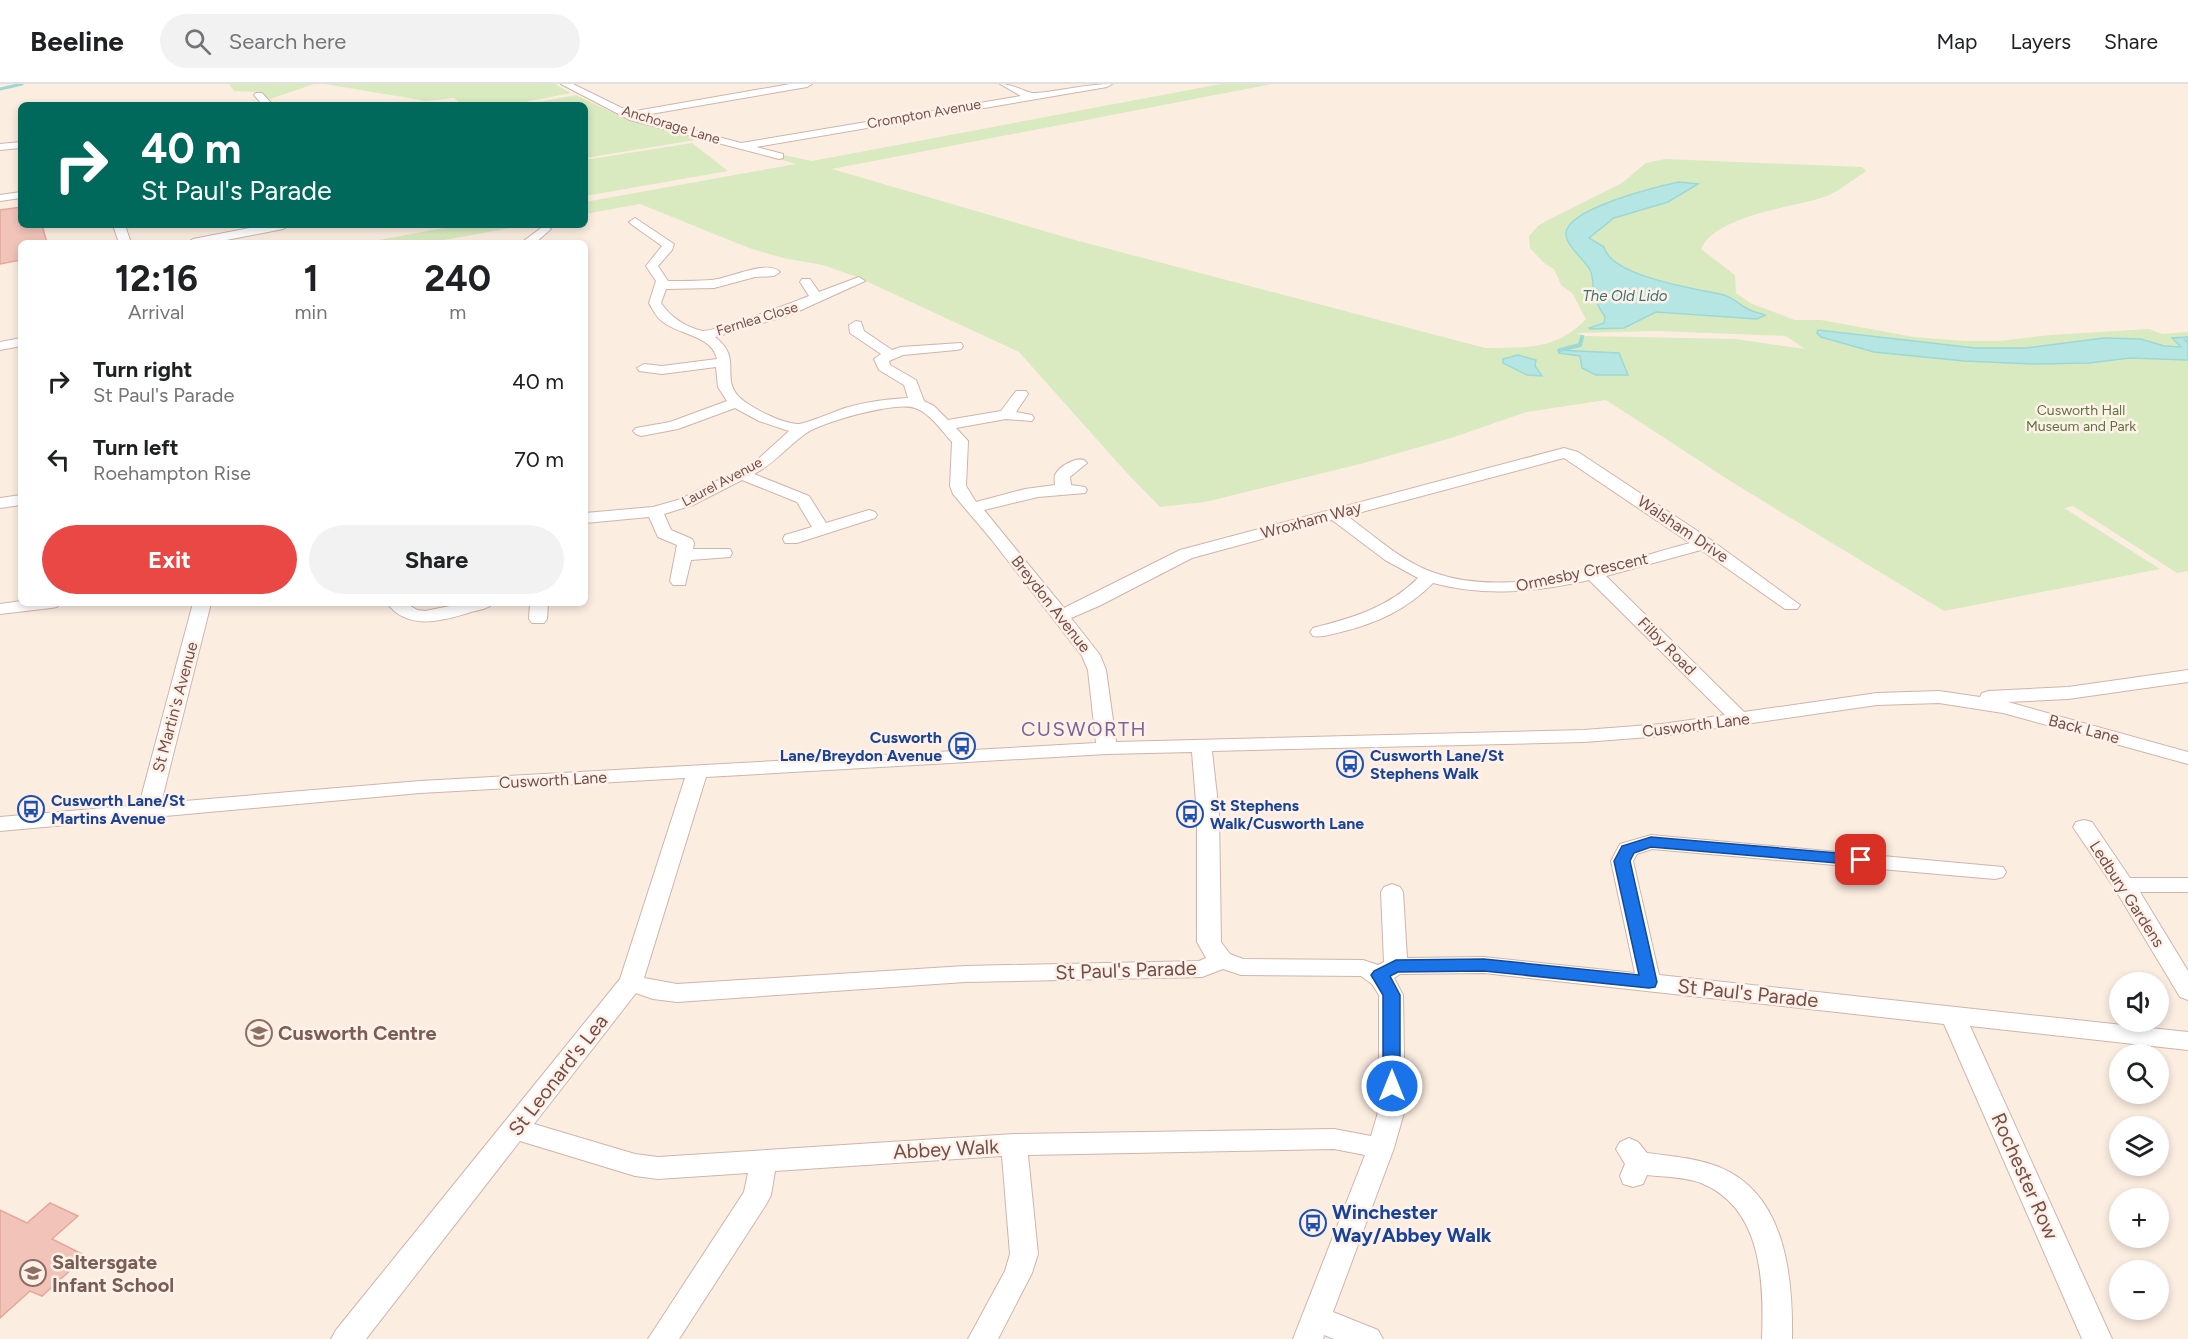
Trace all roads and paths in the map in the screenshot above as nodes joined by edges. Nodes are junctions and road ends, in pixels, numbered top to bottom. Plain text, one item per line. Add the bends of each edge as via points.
1 (582, 84) edge
2 (807, 84) edge
3 (1005, 84) edge
4 (1107, 84) edge
5 (568, 85) edge
6 (259, 94) dead end
7 (1030, 96) junction
8 (266, 102) edge
9 (628, 115) junction
10 (18, 144) edge
11 (741, 146) junction
12 (0, 147) edge
13 (779, 156) dead end
14 (18, 195) edge
15 (0, 198) edge
16 (636, 220) dead end
17 (268, 228) edge
18 (549, 234) dead end
19 (208, 240) edge
20 (534, 240) edge
21 (774, 272) dead end
22 (859, 281) dead end
23 (806, 282) dead end
24 (662, 285) junction
25 (814, 300) junction
26 (830, 307) dead end
27 (856, 325) dead end
28 (704, 336) junction
29 (18, 343) edge
30 (0, 346) edge
31 (956, 346) dead end
32 (890, 354) junction
33 (724, 362) junction
34 (639, 368) dead end
35 (1021, 393) dead end
36 (737, 402) junction
37 (917, 402) junction
38 (1006, 415) junction
39 (1027, 418) dead end
40 (945, 425) junction
41 (800, 430) junction
42 (636, 433) dead end
43 (1573, 455) joint
44 (1079, 463) dead end
45 (741, 474) junction
46 (18, 500) edge
47 (0, 503) edge
48 (972, 508) junction
49 (655, 512) junction
50 (869, 514) dead end
51 (1334, 514) junction
52 (588, 518) edge
53 (821, 529) junction
54 (791, 539) dead end
55 (1705, 544) junction
56 (724, 553) dead end
57 (685, 555) junction
58 (1591, 573) junction
59 (1429, 577) junction
60 (679, 581) dead end
61 (1791, 605) dead end
62 (26, 606) edge
63 (201, 606) edge
64 (398, 606) edge
65 (471, 606) edge
66 (0, 609) edge
67 (1060, 616) junction
68 (1317, 633) dead end
69 (2188, 676) edge
70 (1979, 702) junction
71 (1741, 720) junction
72 (1201, 745) junction
73 (1107, 748) junction
74 (2188, 758) edge
75 (698, 771) junction
76 (148, 811) junction
77 (0, 824) edge
78 (2084, 827) dead end
79 (1995, 872) dead end
80 (2124, 885) junction
81 (2188, 885) edge
82 (1392, 892) dead end
83 (1222, 960) junction
84 (1388, 970) junction
85 (631, 982) junction
86 (1649, 982) junction
87 (2188, 991) edge
88 (1952, 1014) junction
89 (2188, 1041) edge
90 (516, 1129) junction
91 (1014, 1145) junction
92 (1382, 1148) junction
93 (760, 1160) junction
94 (1634, 1163) dead end
95 (1312, 1329) edge
96 (346, 1339) edge
97 (663, 1339) edge
98 (983, 1339) edge
99 (1368, 1339) edge
100 (1777, 1339) edge
101 (2097, 1339) edge

1 - 5 street
2 - 9 street
3 - 7 street
4 - 7 street, Crompton Avenue
5 - 9 street, Anchorage Lane
6 - 8 street
7 - 11 street, Crompton Avenue
9 - 11 street, Anchorage Lane
10 - 12 street
11 - 13 street, Anchorage Lane
14 - 15 street
16 - 24 street via 668,244 652,266
17 - 19 street
18 - 20 street
21 - 24 street via 751,269 714,284
22 - 25 street, Fernlea Close
23 - 25 street, Fernlea Close
24 - 28 street via 655,303 663,318
25 - 26 street, Fernlea Close
25 - 28 street, Fernlea Close
27 - 32 street via 863,339
28 - 33 street via 720,348
29 - 30 street
31 - 32 street
32 - 37 street via 880,359 881,363 911,383
33 - 34 street
33 - 36 street via 724,383
35 - 38 street
36 - 41 street via 754,413
36 - 42 street via 682,423
37 - 40 street, Breydon Avenue
37 - 41 street, Laurel Avenue via 850,411
38 - 39 street
38 - 40 street
40 - 48 street, Breydon Avenue via 960,441 958,486
41 - 45 street, Laurel Avenue via 761,464
43 - 51 street, Wroxham Way via 1564,453
43 - 55 street, Walsham Drive
44 - 48 street via 1062,476 1071,489 1028,493
45 - 49 street, Laurel Avenue via 687,502
45 - 53 street via 803,499
46 - 47 street
48 - 67 street, Breydon Avenue
49 - 52 street, Laurel Avenue
49 - 57 street via 664,533 686,543
50 - 53 street
51 - 59 street, Ormesby Crescent via 1399,562
51 - 67 street, Wroxham Way via 1186,554
53 - 54 street
55 - 58 street, Ormesby Crescent
55 - 61 street, Walsham Drive
56 - 57 street
57 - 60 street
58 - 59 street, Ormesby Crescent via 1502,588 1472,587
58 - 71 street, Filby Road
59 - 68 street via 1390,610
62 - 66 street
63 - 76 street, St Martin's Avenue
64 - 65 street via 412,616 423,617
67 - 73 street, Breydon Avenue via 1091,655 1097,670
69 - 70 street, Cusworth Lane via 2068,693 1987,697
70 - 71 street, Cusworth Lane via 1939,697 1878,699
70 - 74 street, Back Lane
71 - 72 street, Cusworth Lane via 1584,736
72 - 73 street, Cusworth Lane
72 - 83 street via 1208,814 1209,942
73 - 75 street, Cusworth Lane
75 - 76 street, Cusworth Lane via 420,788
75 - 85 street, St Leonard's Lea
76 - 77 street, Cusworth Lane
78 - 80 street, Ledbury Gardens
79 - 86 street via 1659,843 1638,845 1628,849 1622,861
80 - 81 street
80 - 87 street, Ledbury Gardens
82 - 84 street
83 - 84 street, St Paul's Parade via 1242,968 1346,966
83 - 85 street, St Paul's Parade via 1202,969 964,974 677,993
84 - 86 street, St Paul's Parade via 1484,965
84 - 92 street via 1392,1108
85 - 90 street, St Leonard's Lea
86 - 88 street, St Paul's Parade
88 - 89 street, St Paul's Parade
88 - 101 street, Rochester Row
90 - 93 street, Abbey Walk via 658,1168
90 - 96 street, St Leonard's Lea
91 - 92 street, Abbey Walk via 1334,1139
91 - 93 street, Abbey Walk
91 - 98 street via 1024,1254
92 - 95 street
93 - 97 street via 762,1174 757,1195
94 - 100 street via 1711,1175 1743,1196 1768,1244 1776,1278
95 - 99 street

